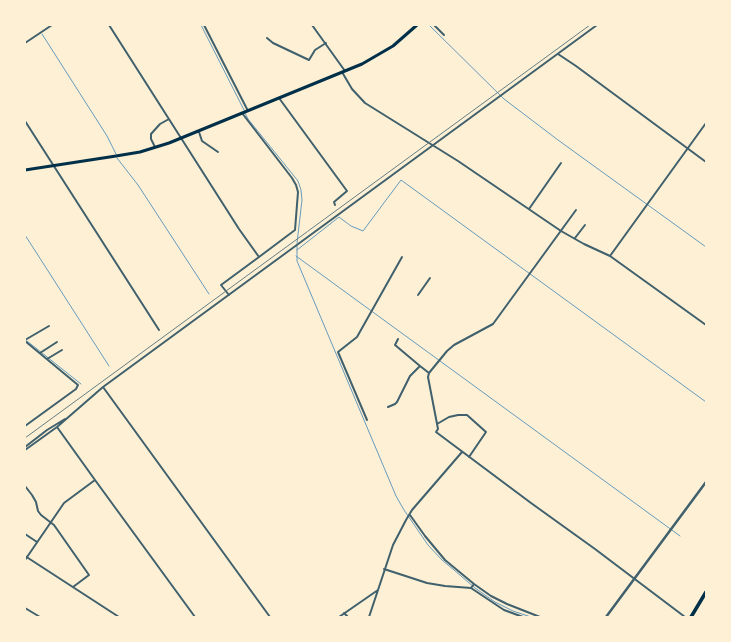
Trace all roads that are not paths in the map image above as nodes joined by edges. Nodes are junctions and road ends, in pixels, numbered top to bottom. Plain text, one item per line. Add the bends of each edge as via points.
1 (52, 25) edge
2 (109, 25) edge
3 (204, 25) edge
4 (312, 25) edge
5 (417, 25) edge
6 (434, 25) edge
7 (597, 25) edge
8 (444, 35) dead end
9 (267, 38) dead end
10 (25, 43) edge
11 (326, 43) junction
12 (558, 54) junction
13 (343, 72) junction
14 (279, 98) junction
15 (248, 111) junction
16 (242, 113) junction
17 (170, 119) junction
18 (25, 121) edge
19 (706, 123) edge
20 (198, 132) junction
21 (183, 138) junction
22 (432, 145) junction
23 (155, 148) junction
24 (687, 148) junction
25 (218, 152) dead end
26 (706, 162) edge
27 (562, 163) dead end
28 (53, 166) junction
29 (25, 170) edge
30 (335, 205) dead end
31 (528, 209) junction
32 (576, 210) dead end
33 (586, 225) dead end
34 (561, 230) junction
35 (575, 238) junction
36 (610, 256) junction
37 (259, 257) junction
38 (402, 257) dead end
39 (430, 278) dead end
40 (229, 295) junction
41 (418, 295) dead end
42 (706, 325) edge
43 (49, 326) dead end
44 (159, 330) dead end
45 (398, 339) dead end
46 (25, 341) edge
47 (57, 342) dead end
48 (62, 350) dead end
49 (40, 353) junction
50 (47, 360) junction
51 (420, 366) junction
52 (429, 373) junction
53 (103, 387) junction
54 (388, 407) dead end
55 (67, 419) junction
56 (367, 420) dead end
57 (437, 424) junction
58 (25, 426) edge
59 (57, 427) junction
60 (25, 447) edge
61 (25, 450) edge
62 (462, 452) junction
63 (470, 457) junction
64 (95, 480) junction
65 (706, 482) edge
66 (25, 486) edge
67 (410, 514) junction
68 (50, 522) junction
69 (25, 534) edge
70 (37, 542) junction
71 (26, 557) edge
72 (25, 560) edge
73 (384, 569) junction
74 (634, 578) junction
75 (474, 584) junction
76 (73, 587) junction
77 (471, 588) junction
78 (378, 590) junction
79 (706, 592) edge
80 (25, 608) edge
81 (344, 613) junction
82 (40, 617) edge
83 (119, 617) edge
84 (195, 617) edge
85 (270, 617) edge
86 (339, 617) edge
87 (348, 617) edge
88 (369, 617) edge
89 (523, 617) edge
90 (540, 617) edge
91 (606, 617) edge
92 (685, 617) edge
93 (692, 617) edge

1 - 10 street
2 - 17 street
3 - 15 street
4 - 11 street
5 - 13 main road via 384,52
6 - 8 street
7 - 12 street
9 - 11 street via 273,44 309,60 315,50
11 - 13 street
12 - 22 street
12 - 24 street
13 - 14 main road
13 - 22 street via 352,89 365,104
14 - 15 main road
14 - 30 street via 347,191 334,202
15 - 16 main road
16 - 20 main road
16 - 37 street via 292,178 298,192 295,230
17 - 21 street
17 - 23 street via 160,124 151,134
18 - 28 street
19 - 24 street
20 - 21 main road
20 - 25 street via 202,141
21 - 23 main road
21 - 37 street
22 - 31 street
22 - 40 street
23 - 28 main road
24 - 26 street
24 - 36 street
27 - 31 street
28 - 29 main road
28 - 44 street
31 - 34 street
32 - 34 street
33 - 35 street
34 - 35 street
34 - 52 street via 492,324 454,345
35 - 36 street
36 - 42 street
37 - 40 street via 221,284
38 - 56 street via 356,337 338,352
39 - 41 street
40 - 53 street
43 - 46 street
45 - 51 street via 395,345
46 - 49 street
47 - 49 street
48 - 50 street
49 - 50 street
50 - 58 street via 78,385
51 - 52 street
51 - 54 street via 410,376 397,402
52 - 57 street
53 - 55 street
53 - 85 street
55 - 59 street
55 - 60 street via 63,419
57 - 62 street via 436,432
57 - 63 street via 449,417 467,415 486,432
59 - 61 street
59 - 64 street
62 - 63 street
62 - 67 street
63 - 74 street
64 - 68 street via 64,503
64 - 84 street
65 - 74 street
66 - 68 street via 36,502 38,511
67 - 73 street via 393,545
67 - 75 street via 445,560
68 - 70 street
68 - 76 street via 89,575
69 - 70 street
70 - 71 street
71 - 72 street
71 - 76 street
73 - 77 street via 427,583
73 - 78 street
74 - 91 street
74 - 92 street
75 - 77 street
75 - 90 street via 507,604
76 - 83 street
77 - 89 street via 504,610
78 - 81 street
78 - 88 street
79 - 93 highway
80 - 82 street
81 - 86 street
81 - 87 street

